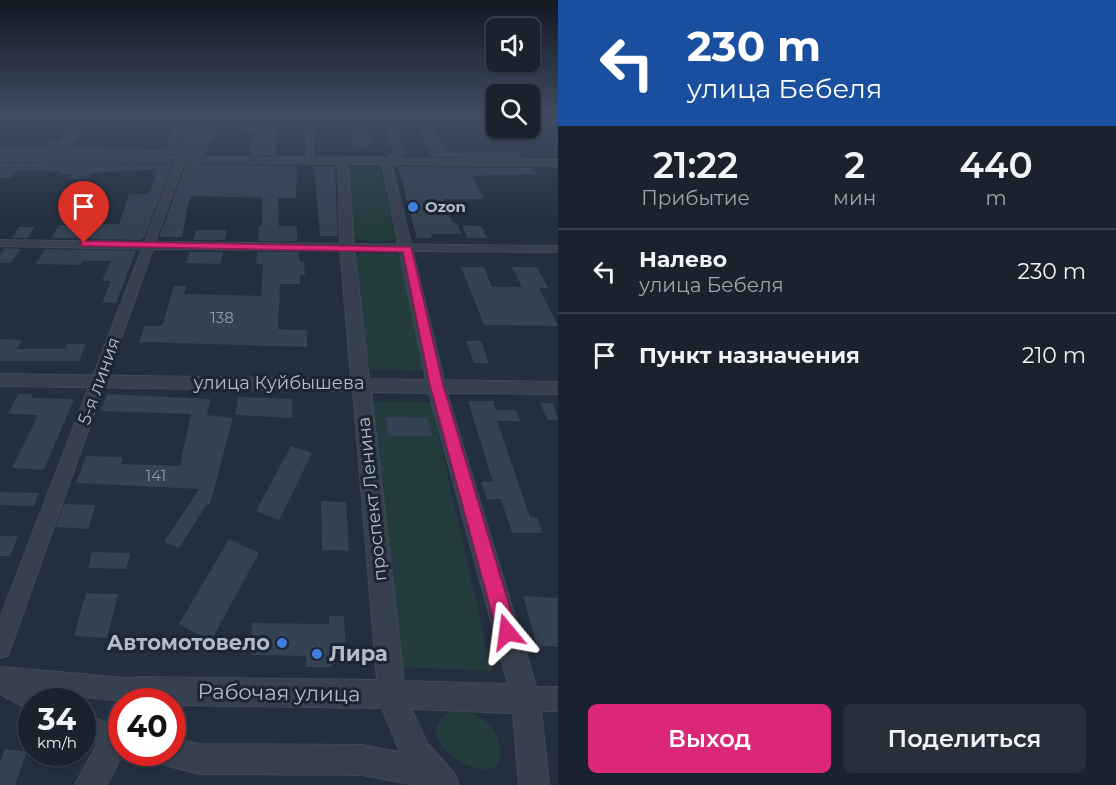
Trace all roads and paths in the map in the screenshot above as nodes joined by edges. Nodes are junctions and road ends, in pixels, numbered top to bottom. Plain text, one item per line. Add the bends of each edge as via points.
1 (183, 152) edge
2 (310, 152) edge
3 (399, 152) edge
4 (0, 158) edge
5 (180, 160) junction
6 (310, 161) junction
7 (343, 161) junction
8 (394, 161) junction
9 (558, 163) edge
10 (0, 243) edge
11 (147, 244) junction
12 (347, 248) junction
13 (407, 249) junction
14 (558, 249) edge
15 (0, 380) edge
16 (99, 381) junction
17 (360, 383) junction
18 (436, 385) junction
19 (558, 388) edge
20 (0, 647) edge
21 (0, 680) edge
22 (18, 690) edge
23 (108, 693) edge
24 (392, 694) junction
25 (186, 696) edge
26 (526, 699) junction
27 (558, 699) edge
28 (108, 754) edge
29 (186, 756) edge
30 (436, 778) edge
31 (90, 785) edge
32 (534, 785) edge

1 - 5 street, 5-я линия
2 - 6 street
3 - 8 street
4 - 5 street
5 - 6 street
5 - 11 street, 5-я линия
6 - 7 street
7 - 8 street
7 - 12 street, проспект Ленина
8 - 9 street
8 - 13 street via 387,165
10 - 11 street
11 - 12 street
11 - 16 street, 5-я линия
12 - 13 street
12 - 17 street, проспект Ленина
13 - 14 street
13 - 18 street
15 - 16 street, улица Куйбышева
16 - 17 street, улица Куйбышева
16 - 20 street, 5-я линия
17 - 18 street, улица Куйбышева
17 - 24 street, проспект Ленина
18 - 19 street, улица Куйбышева
18 - 26 street
21 - 22 street
21 - 23 street, Рабочая улица
24 - 25 street, Рабочая улица
24 - 26 street, Рабочая улица
24 - 30 street, проспект Ленина via 404,734
26 - 27 street, Рабочая улица
26 - 32 street
28 - 31 street
29 - 30 street via 362,760

